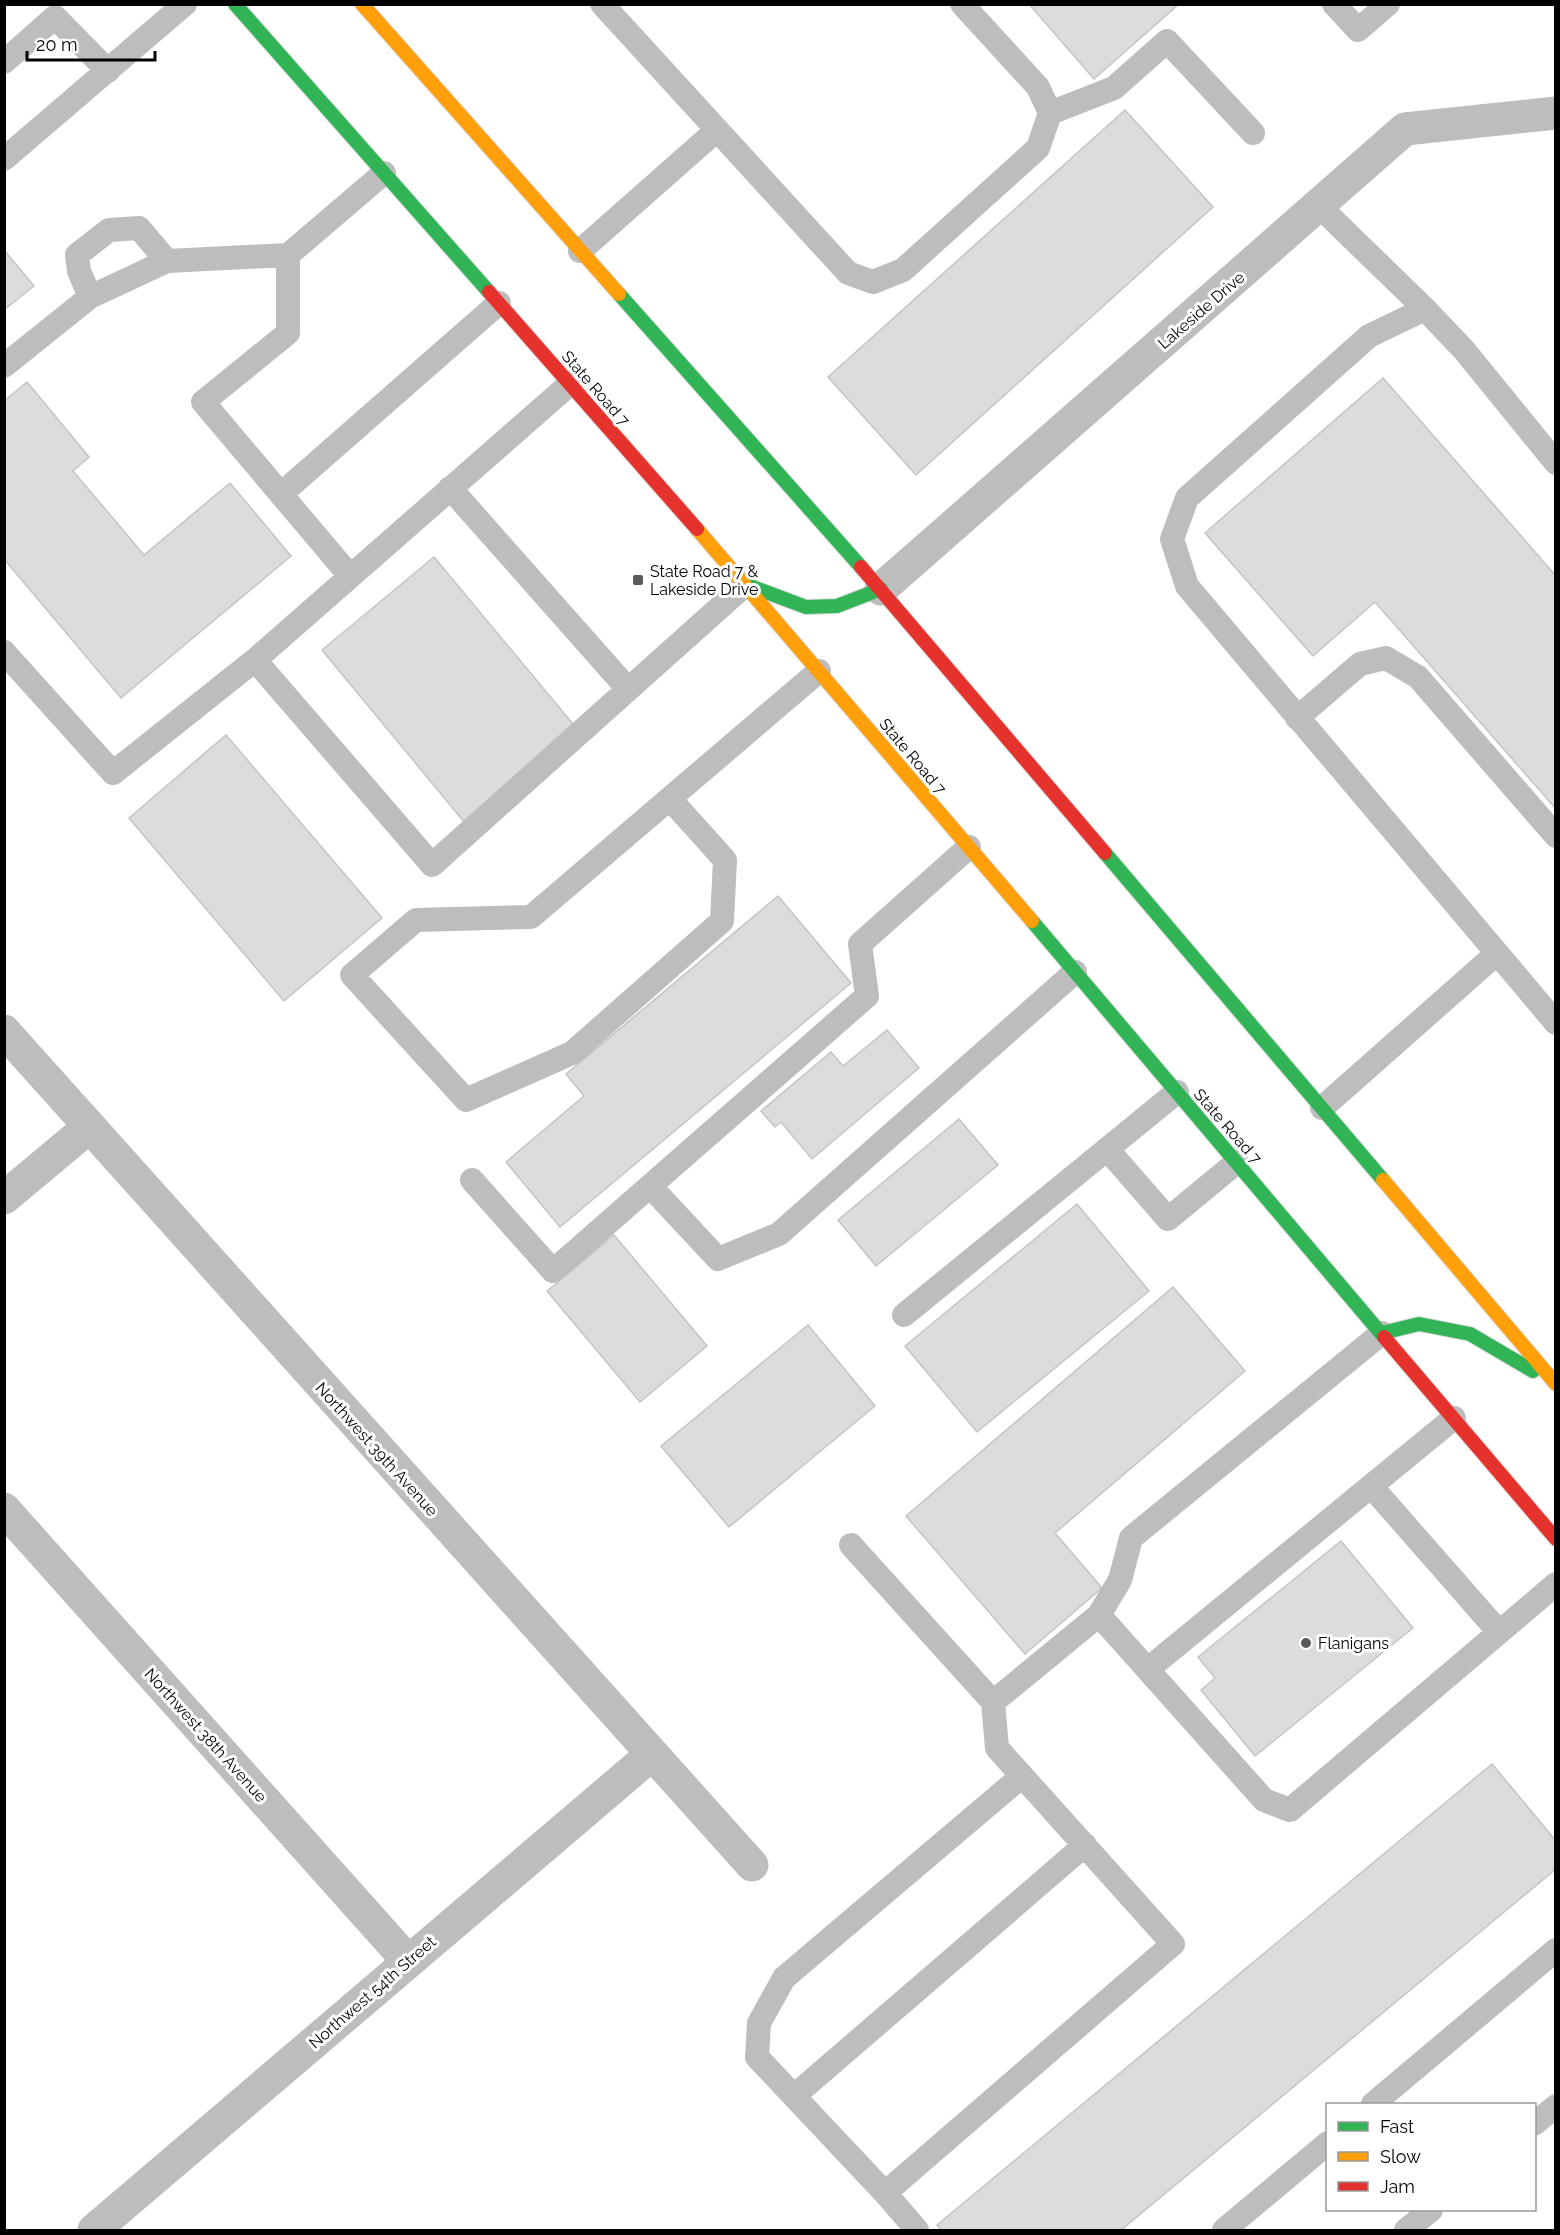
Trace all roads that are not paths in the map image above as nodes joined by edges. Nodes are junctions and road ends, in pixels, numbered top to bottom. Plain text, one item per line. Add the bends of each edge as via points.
1 (185, 4) edge
2 (235, 4) edge
3 (362, 4) edge
4 (602, 4) edge
5 (962, 4) edge
6 (1334, 4) edge
7 (1388, 4) edge
8 (4, 62) edge
9 (108, 71) junction
10 (1556, 113) edge
11 (1050, 114) junction
12 (717, 130) junction
13 (1253, 134) dead end
14 (4, 159) edge
15 (384, 173) junction
16 (1319, 206) junction
17 (580, 251) junction
18 (288, 255) junction
19 (167, 261) junction
20 (90, 297) junction
21 (499, 303) junction
22 (1425, 309) junction
23 (4, 366) edge
24 (571, 383) junction
25 (1556, 463) edge
26 (450, 488) junction
27 (281, 494) junction
28 (350, 576) junction
29 (746, 584) junction
30 (882, 589) junction
31 (4, 652) edge
32 (255, 660) junction
33 (819, 671) junction
34 (628, 689) junction
35 (1297, 718) junction
36 (669, 799) junction
37 (1556, 836) edge
38 (969, 847) junction
39 (1495, 955) junction
40 (1075, 972) junction
41 (1556, 1023) edge
42 (4, 1030) edge
43 (1177, 1092) junction
44 (1322, 1108) junction
45 (89, 1127) junction
46 (1107, 1149) junction
47 (1237, 1162) junction
48 (472, 1180) dead end
49 (650, 1186) junction
50 (4, 1198) edge
51 (904, 1315) dead end
52 (1382, 1333) junction
53 (1556, 1384) edge
54 (1454, 1418) junction
55 (1371, 1486) junction
56 (4, 1509) edge
57 (1556, 1539) edge
58 (851, 1545) dead end
59 (1556, 1584) edge
60 (1099, 1615) junction
61 (1499, 1632) junction
62 (1148, 1669) junction
63 (993, 1702) junction
64 (651, 1755) junction
65 (1023, 1776) junction
66 (1085, 1845) junction
67 (752, 1865) dead end
68 (1556, 1950) edge
69 (408, 1961) junction
70 (794, 2096) junction
71 (1374, 2103) edge
72 (1556, 2106) edge
73 (1536, 2122) edge
74 (1326, 2145) edge
75 (885, 2193) junction
76 (1430, 2211) edge
77 (94, 2230) edge
78 (917, 2230) edge
79 (1224, 2230) edge
80 (1406, 2230) edge

1 - 9 lane
2 - 15 main road, State Road 7
3 - 17 main road
4 - 12 lane
5 - 11 lane via 1038,87
6 - 7 lane via 1358,30
8 - 9 lane via 55,17
9 - 14 lane
10 - 16 street, Lakeside Drive via 1405,129
11 - 12 lane via 1038,148 903,270 873,282 848,273
11 - 13 lane via 1114,88 1167,41
12 - 17 lane
15 - 18 lane
15 - 21 main road, State Road 7
16 - 22 lane
16 - 30 street, Lakeside Drive
17 - 30 main road
18 - 19 lane
18 - 27 lane via 288,333 203,402
19 - 20 lane
19 - 20 lane via 139,228 109,230 77,255 78,271
20 - 23 lane
21 - 24 main road, State Road 7
21 - 27 lane
22 - 25 lane via 1464,350
22 - 35 lane via 1369,336 1187,498 1172,539 1187,586
24 - 26 lane
24 - 29 main road, State Road 7
26 - 28 lane
26 - 34 lane
27 - 28 lane
28 - 32 lane
29 - 30 main road via 806,607 837,606
29 - 33 main road, State Road 7
29 - 34 lane
30 - 44 main road
31 - 32 lane via 113,773
32 - 34 lane via 432,865
33 - 36 lane
33 - 38 main road, State Road 7
35 - 37 lane via 1360,664 1386,658 1418,677
35 - 39 lane
36 - 36 lane via 531,917 416,920 352,975 466,1100 572,1053 722,921 725,860
38 - 40 main road, State Road 7
38 - 49 lane via 860,944 867,996
39 - 41 lane
39 - 44 lane
40 - 43 main road, State Road 7
40 - 49 lane via 779,1234 718,1258
42 - 45 street, Northwest 39th Avenue
43 - 46 lane
43 - 47 main road, State Road 7
44 - 53 main road
45 - 50 street
45 - 64 street, Northwest 39th Avenue
46 - 47 lane via 1168,1219
46 - 51 lane
47 - 52 main road, State Road 7
48 - 49 lane via 553,1271
52 - 53 main road via 1419,1323 1470,1334
52 - 54 main road, State Road 7
52 - 60 lane via 1131,1538 1120,1580
54 - 55 lane
54 - 57 main road, State Road 7
55 - 61 lane
55 - 62 lane
56 - 69 street, Northwest 38th Avenue
58 - 63 lane
59 - 61 lane
60 - 62 lane
60 - 63 lane
61 - 62 lane via 1290,1810 1264,1800
63 - 65 lane via 997,1748
64 - 67 street, Northwest 39th Avenue
64 - 69 street, Northwest 54th Street
65 - 66 lane
65 - 70 lane via 784,1978 759,2023 757,2056
66 - 70 lane
66 - 75 lane via 1173,1944
68 - 71 lane
69 - 77 street, Northwest 54th Street
70 - 75 lane
72 - 73 lane
74 - 79 lane
75 - 78 lane
76 - 80 lane

